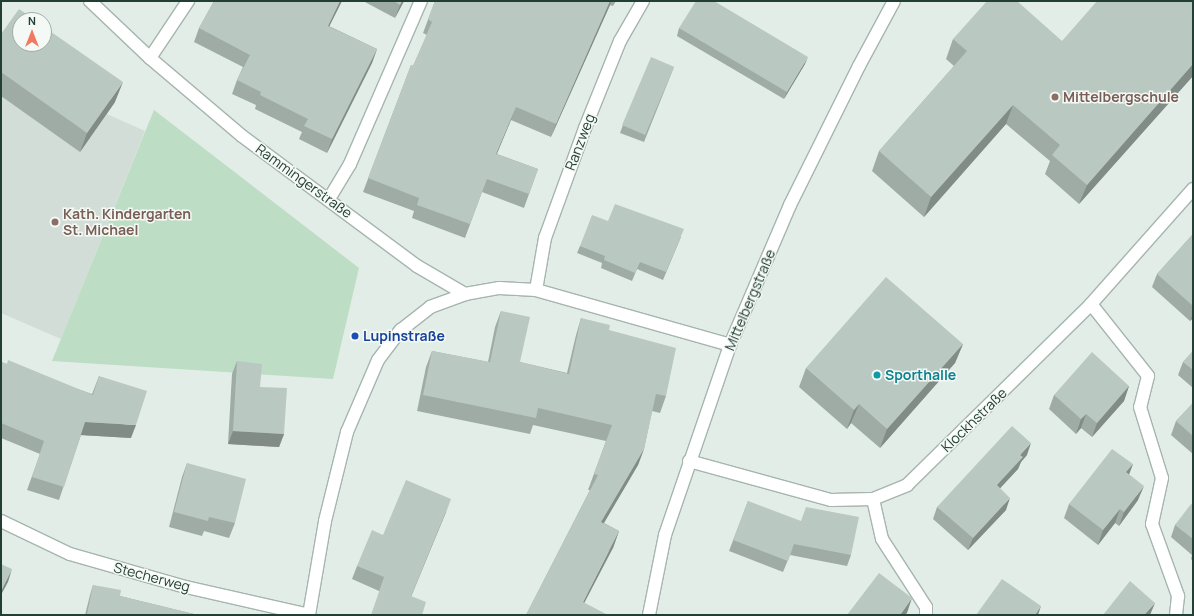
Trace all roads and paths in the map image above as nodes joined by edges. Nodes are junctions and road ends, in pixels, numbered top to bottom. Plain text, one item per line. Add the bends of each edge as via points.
1 (90, 1) edge
2 (188, 1) edge
3 (422, 1) edge
4 (643, 1) edge
5 (894, 1) edge
6 (150, 58) junction
7 (1193, 189) edge
8 (329, 199) junction
9 (536, 290) junction
10 (466, 294) junction
11 (1092, 304) junction
12 (730, 345) junction
13 (690, 461) junction
14 (873, 499) junction
15 (1, 521) edge
16 (309, 615) edge
17 (649, 615) edge
18 (926, 615) edge
19 (1176, 615) edge

1 - 6 street, Rammingerstraße
2 - 6 street
3 - 8 street via 350,164
4 - 9 street, Ranzweg via 620,41 585,128 545,238
5 - 12 street, Mittelbergstraße via 790,205
6 - 8 street, Rammingerstraße via 242,136
7 - 11 street, Klockhstraße
8 - 10 street, Rammingerstraße via 417,266
9 - 10 street via 499,288
9 - 12 street
10 - 16 street via 430,307 401,330 378,360 347,432 325,521
11 - 14 street, Klockhstraße via 907,485
11 - 19 street via 1148,376 1140,407 1162,478 1152,524 1178,596
12 - 13 street, Mittelbergstraße
13 - 14 street, Klockhstraße via 831,500
13 - 17 street, Mittelbergstraße via 665,534
14 - 18 street via 882,539 926,607
15 - 16 street, Stecherweg via 70,554 186,587

